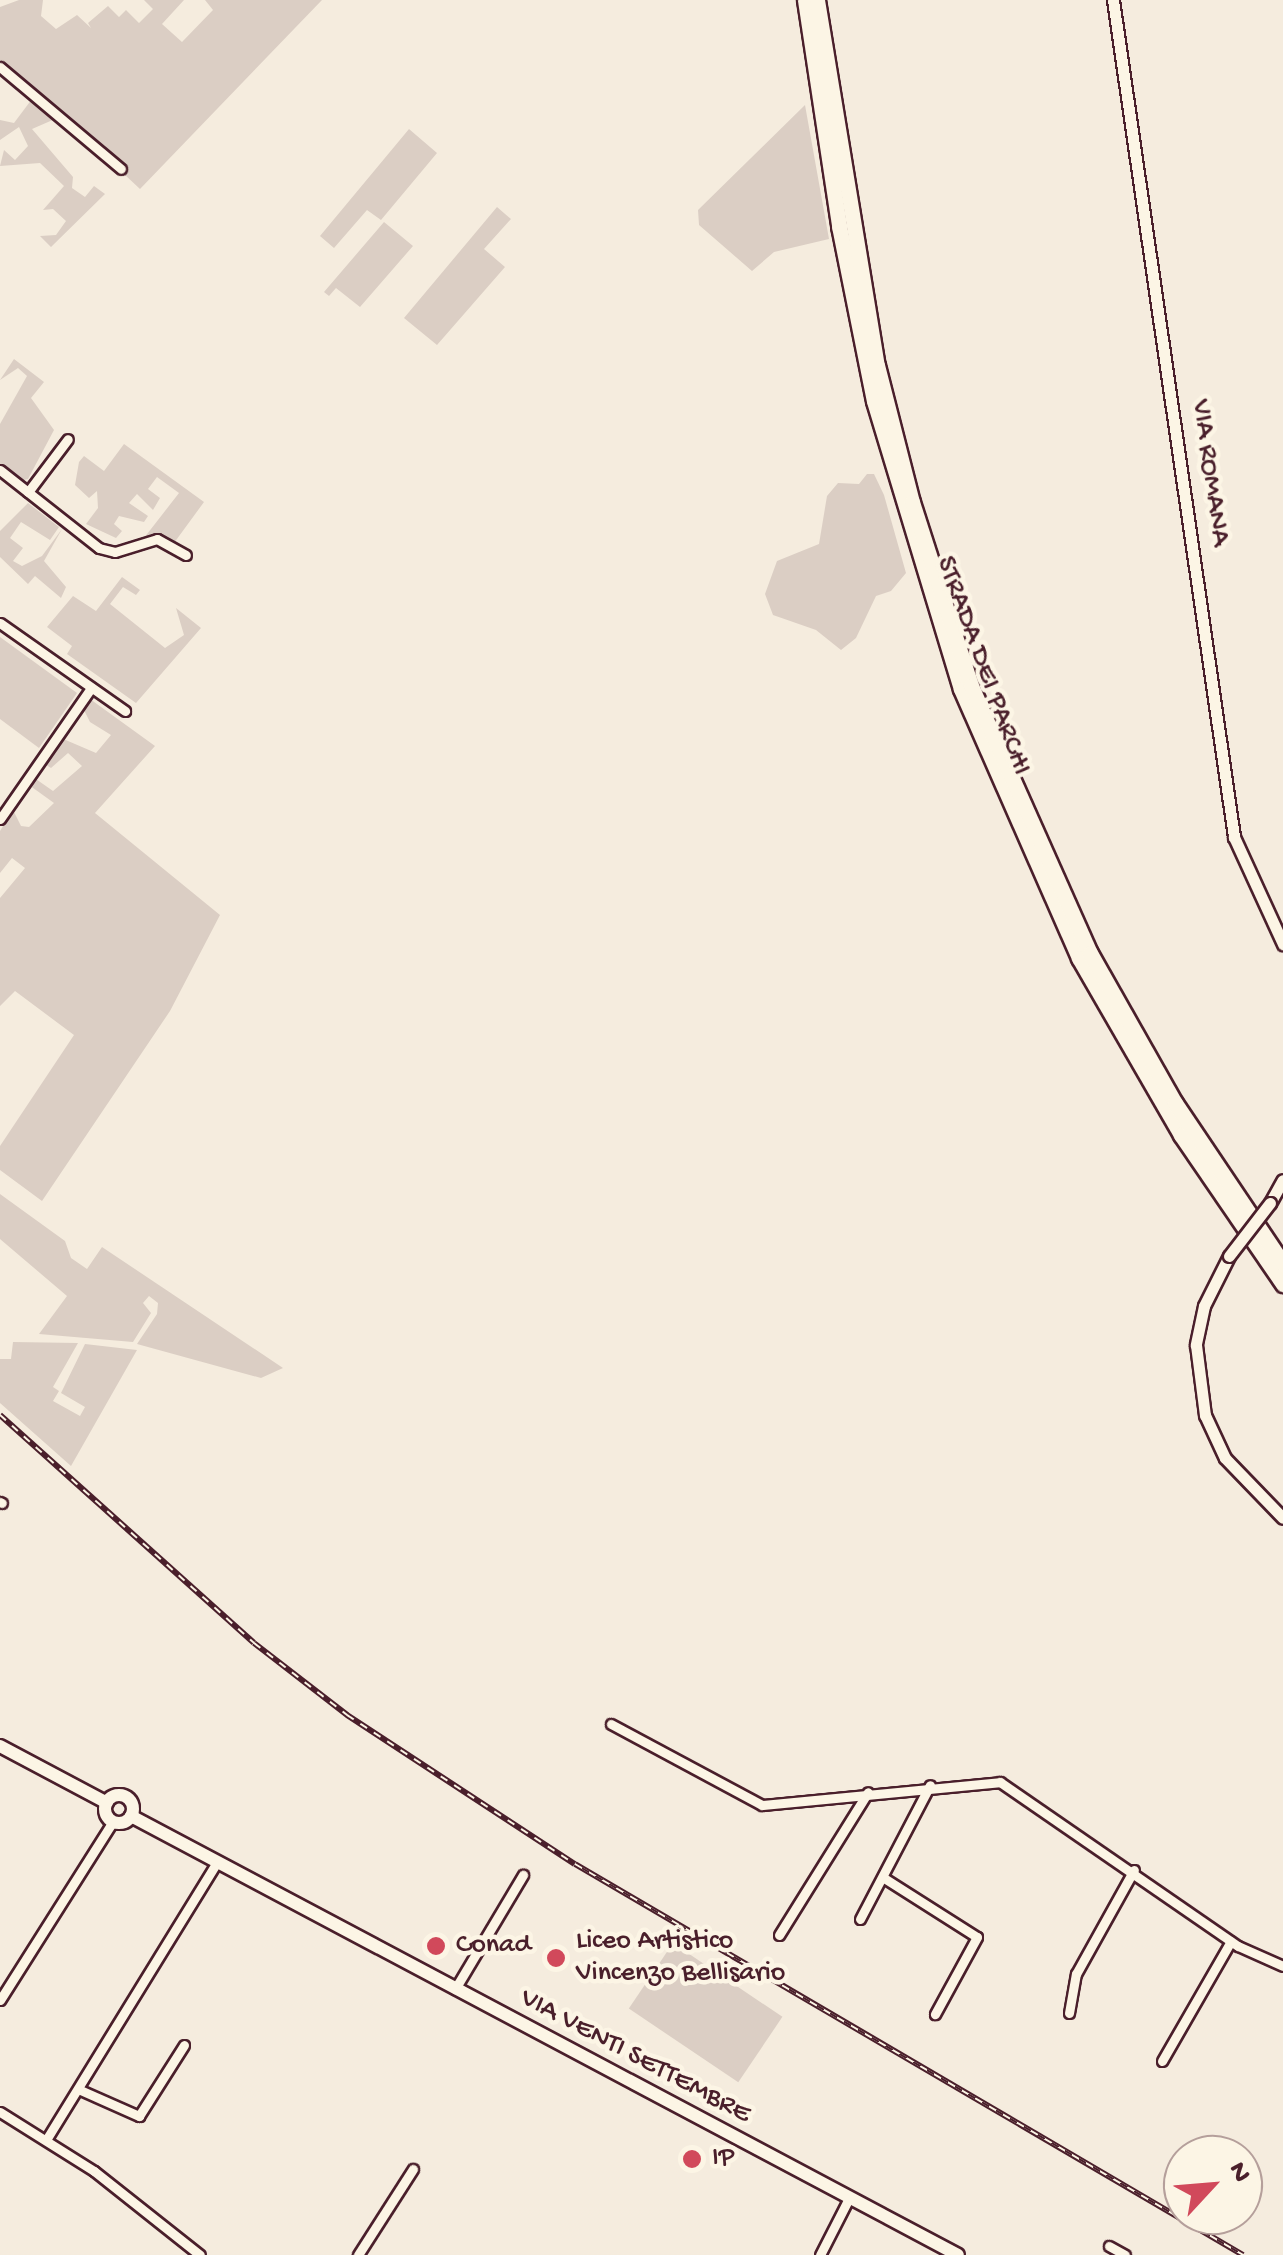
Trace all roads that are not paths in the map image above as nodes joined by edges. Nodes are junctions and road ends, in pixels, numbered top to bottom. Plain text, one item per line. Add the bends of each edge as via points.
1 (805, 0) edge
2 (817, 0) edge
3 (1113, 0) edge
4 (4, 70) edge
5 (0, 84) edge
6 (121, 169) dead end
7 (68, 439) dead end
8 (0, 470) edge
9 (28, 492) junction
10 (186, 555) dead end
11 (0, 623) edge
12 (91, 688) junction
13 (125, 711) dead end
14 (0, 819) edge
15 (1283, 944) edge
16 (1283, 1180) edge
17 (1283, 1264) edge
18 (1283, 1284) edge
19 (1283, 1518) edge
20 (610, 1724) dead end
21 (0, 1746) edge
22 (930, 1785) junction
23 (868, 1792) junction
24 (106, 1803) junction
25 (131, 1816) junction
26 (112, 1821) junction
27 (217, 1862) junction
28 (1134, 1870) junction
29 (523, 1875) dead end
30 (884, 1878) junction
31 (860, 1919) dead end
32 (779, 1935) dead end
33 (1231, 1941) junction
34 (1283, 1966) edge
35 (455, 1988) junction
36 (0, 2000) edge
37 (1069, 2013) dead end
38 (934, 2014) dead end
39 (184, 2044) dead end
40 (1162, 2061) dead end
41 (78, 2089) junction
42 (0, 2112) edge
43 (46, 2140) junction
44 (414, 2169) dead end
45 (849, 2198) junction
46 (1108, 2246) dead end
47 (934, 2249) edge
48 (200, 2255) edge
49 (358, 2255) edge
50 (820, 2255) edge
51 (958, 2255) edge
52 (1125, 2255) edge

1 - 18 highway, STRADA DEI PARCHI via 836,211 874,402 914,552 975,728 1044,886 1132,1054
2 - 17 highway, STRADA DEI PARCHI via 877,365 916,518 972,686 1090,953 1175,1103
3 - 15 main road, VIA ROMANA via 1234,837
4 - 5 street
4 - 6 street
7 - 9 street
8 - 9 street
9 - 10 street via 104,550 158,539
11 - 12 street
12 - 13 street
12 - 14 street
16 - 19 main road, bridge via 1228,1256 1204,1306 1196,1345 1204,1415 1226,1458
20 - 23 street via 762,1804
21 - 24 main road
22 - 23 street
22 - 28 street via 1000,1782
22 - 30 street
23 - 32 street
24 - 25 main road, VIA VENTI SETTEMBRE via 126,1797
24 - 26 main road
25 - 26 main road
25 - 27 main road, VIA VENTI SETTEMBRE
26 - 36 street
27 - 35 main road, VIA VENTI SETTEMBRE
27 - 41 street
28 - 33 street
28 - 37 street via 1076,1974
29 - 35 street
30 - 31 street
30 - 38 street via 978,1937
33 - 34 street
33 - 40 street
35 - 45 main road, VIA VENTI SETTEMBRE
39 - 41 street via 139,2116
41 - 43 street
42 - 43 street
43 - 48 street
44 - 49 street
45 - 47 main road, VIA VENTI SETTEMBRE
45 - 50 street
46 - 52 street
47 - 51 main road, VIA VENTI SETTEMBRE

